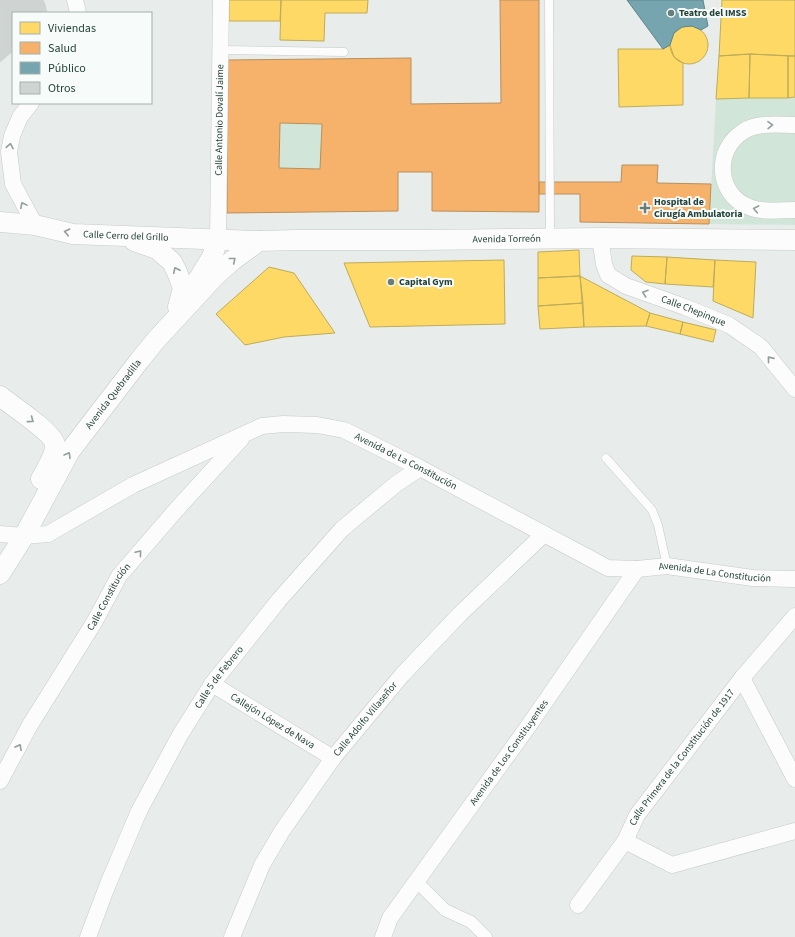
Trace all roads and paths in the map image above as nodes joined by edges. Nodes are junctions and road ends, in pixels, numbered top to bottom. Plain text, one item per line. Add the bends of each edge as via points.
1 (75, 0) edge
2 (221, 0) edge
3 (550, 0) edge
4 (78, 12) edge
5 (220, 50) junction
6 (344, 52) dead end
7 (30, 104) edge
8 (795, 125) edge
9 (5, 167) edge
10 (795, 210) edge
11 (0, 222) edge
12 (35, 225) junction
13 (122, 236) junction
14 (600, 238) junction
15 (218, 239) junction
16 (550, 239) junction
17 (795, 240) edge
18 (259, 241) junction
19 (178, 307) junction
20 (156, 340) junction
21 (795, 389) edge
22 (0, 396) edge
23 (245, 433) junction
24 (606, 458) dead end
25 (420, 468) junction
26 (544, 534) junction
27 (9, 538) edge
28 (667, 566) junction
29 (637, 568) junction
30 (0, 574) edge
31 (795, 579) edge
32 (795, 616) edge
33 (742, 678) junction
34 (212, 684) junction
35 (332, 758) junction
36 (795, 778) edge
37 (0, 781) edge
38 (795, 831) edge
39 (625, 840) junction
40 (416, 881) junction
41 (578, 905) dead end
42 (88, 937) edge
43 (232, 937) edge
44 (383, 937) edge
45 (486, 937) edge

1 - 4 street
2 - 5 street, Calle Antonio Dovalí Jaime
3 - 16 lane
5 - 6 lane
5 - 15 street, Calle Antonio Dovalí Jaime
9 -> 7 street via 12,136 20,117
10 -> 8 street via 749,208 737,200 729,190 722,169 727,148 744,130 760,125
12 -> 9 street
11 - 12 street, Calle Cerro del Grillo
13 -> 12 street, Calle Cerro del Grillo via 73,234
13 - 15 street, Calle Cerro del Grillo
19 -> 13 street via 182,288 172,262 156,249
14 - 16 street, Avenida Torreón
14 - 17 street, Avenida Torreón
21 -> 14 street, Calle Chepinque via 760,347 729,325 626,286 608,275
15 - 18 street, Avenida Torreón
15 - 19 street via 212,258
16 - 18 street, Avenida Torreón
20 -> 18 street, Avenida Quebradilla via 216,275
19 - 20 street
27 -> 20 street, Avenida Quebradilla via 70,451
22 -> 27 street, Avenida Quebradilla via 46,431 55,445 49,462
23 - 25 street, Avenida de La Constitución via 262,426 283,424 317,425 344,430
23 - 27 street, Avenida de La Constitución via 133,485 48,534
37 -> 23 street, Calle Constitución via 30,725 95,621 119,576
24 - 28 lane via 652,510
25 - 26 street, Avenida de La Constitución
25 - 34 street, Calle 5 de Febrero via 396,484 342,529 279,600
26 - 29 street, Avenida de La Constitución via 608,568
26 - 35 street, Calle Adolfo Villaseñor via 454,619 402,675
27 - 30 street, Avenida Quebradilla
28 - 29 street, Avenida de La Constitución
28 - 31 street, Avenida de La Constitución via 753,578
29 - 40 street, Avenida de Los Constituyentes via 527,728
32 - 33 street, Calle Primera de la Constitución de 1917
33 - 36 street
33 - 39 street, Calle Primera de la Constitución de 1917 via 637,814
34 - 35 street, Callejón López de Nava
34 - 42 street, Calle 5 de Febrero via 180,735 139,811
35 - 43 street, Calle Adolfo Villaseñor via 262,865
38 - 39 street via 672,865
39 - 41 street, Calle Primera de la Constitución de 1917
40 - 44 street, Avenida de Los Constituyentes via 390,918
40 - 45 street via 445,910 471,922

